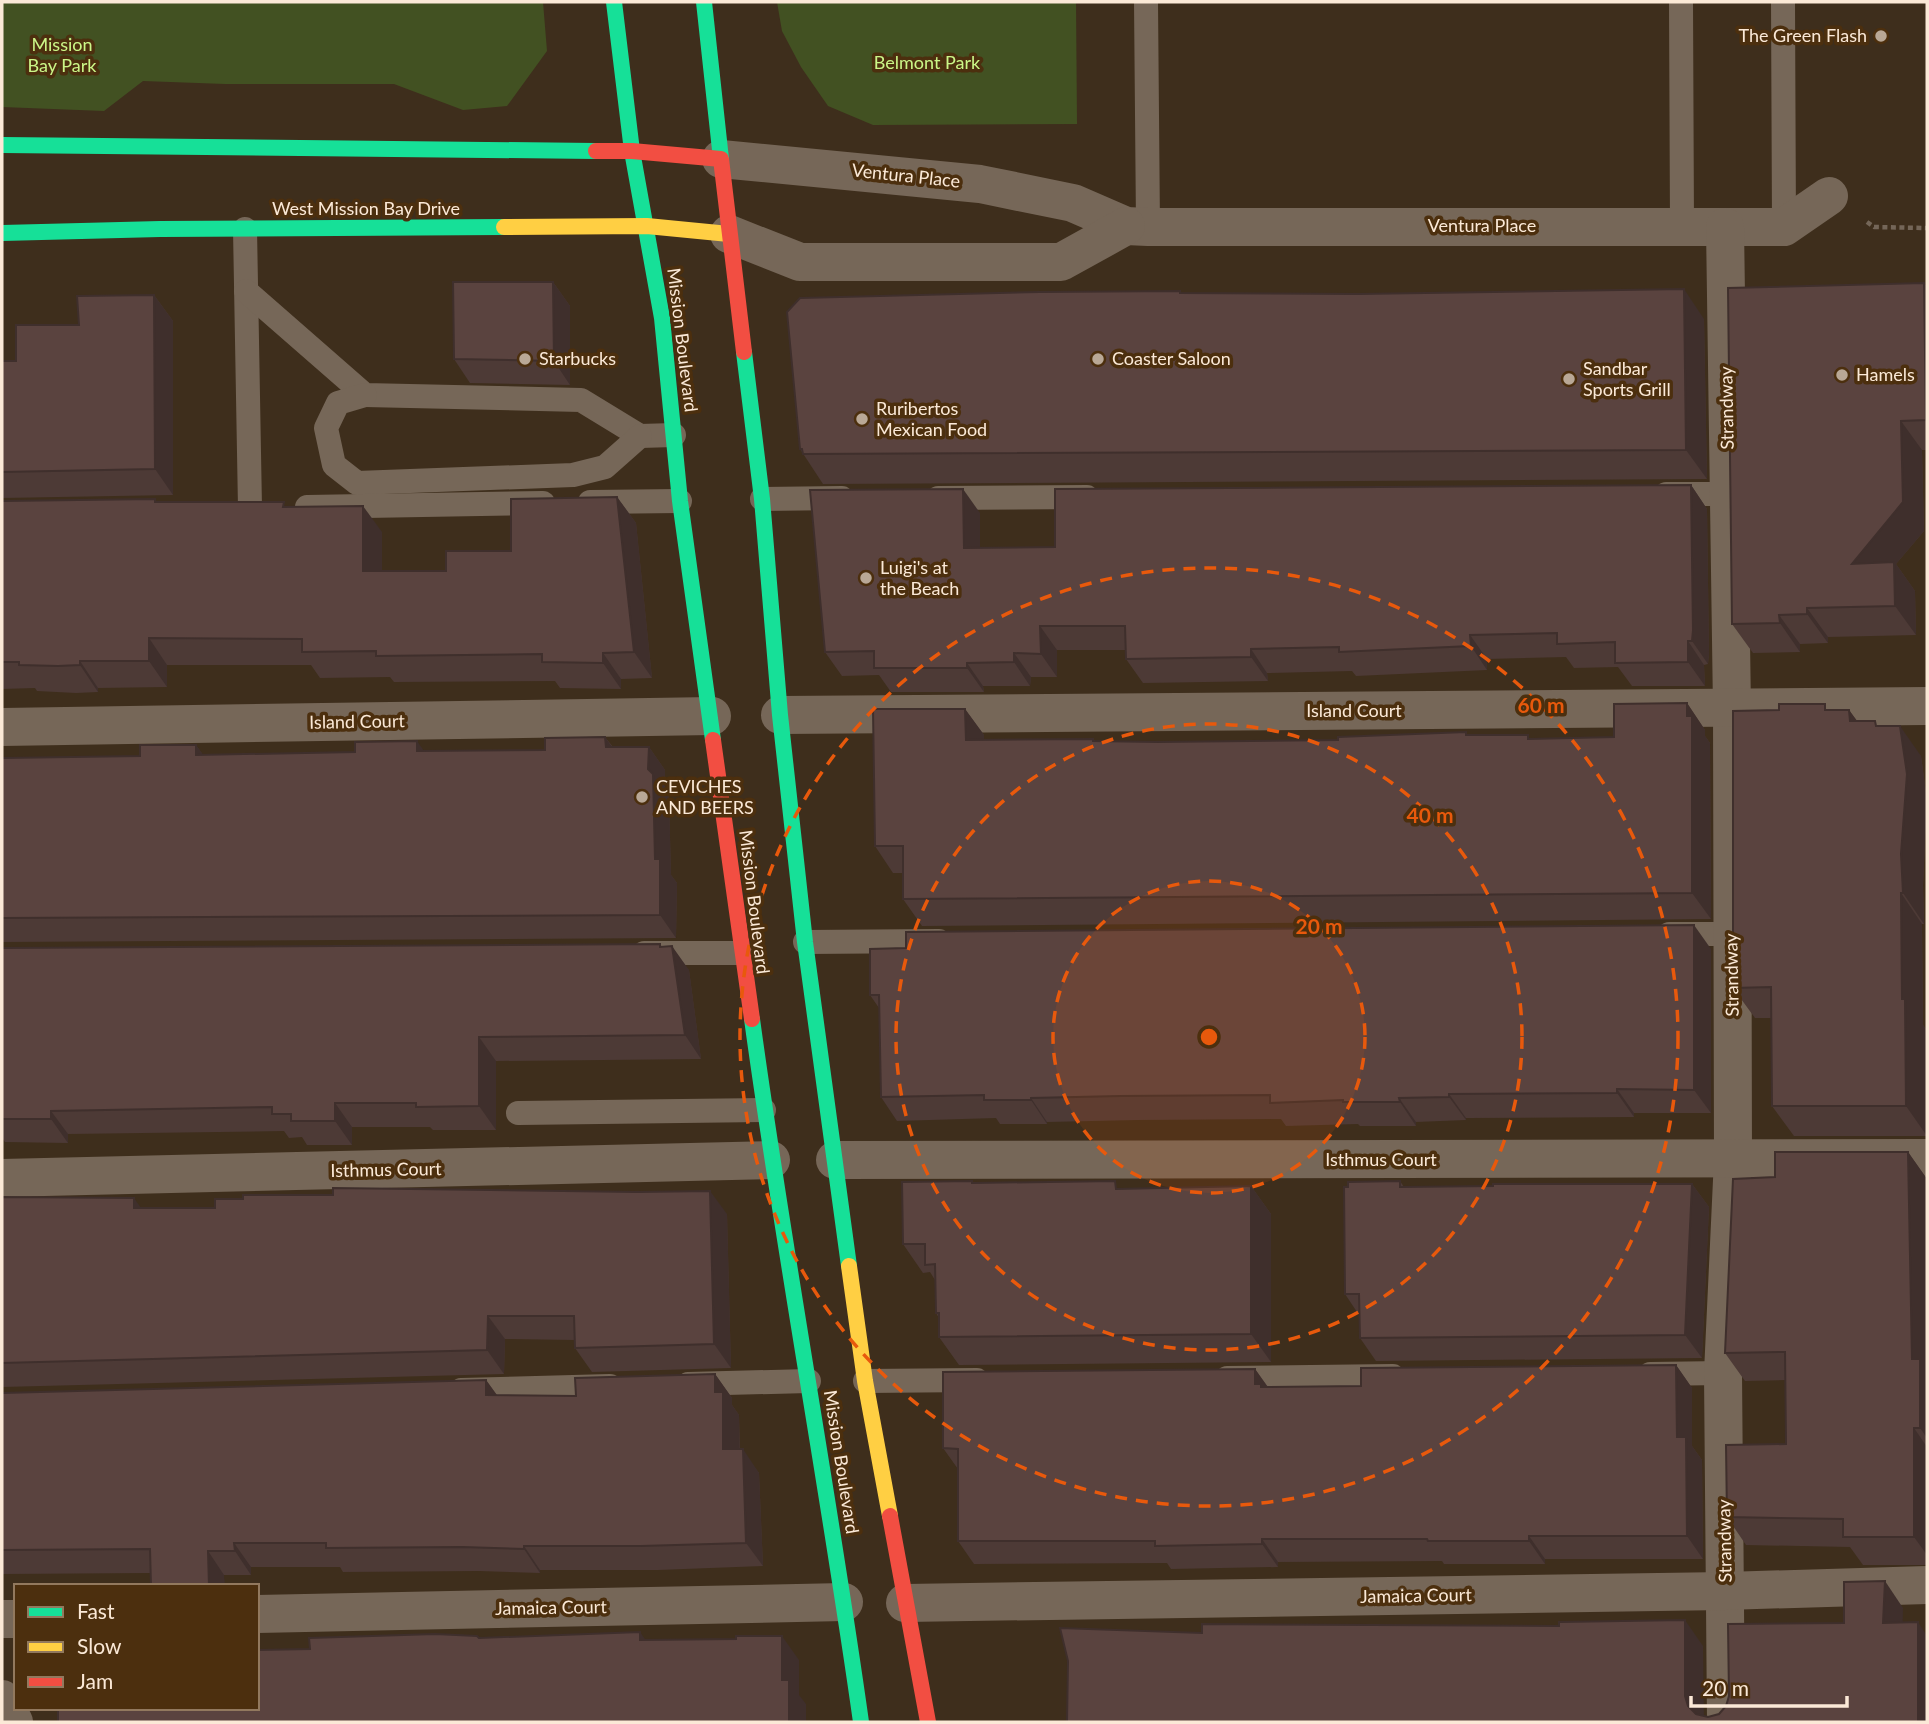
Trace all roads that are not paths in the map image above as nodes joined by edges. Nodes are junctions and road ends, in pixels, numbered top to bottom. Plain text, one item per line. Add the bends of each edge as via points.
1 (614, 2) edge
2 (704, 2) edge
3 (1146, 2) edge
4 (1681, 2) edge
5 (1783, 2) edge
6 (2, 145) edge
7 (632, 151) junction
8 (721, 159) junction
9 (1829, 196) road end
10 (647, 226) junction
11 (1682, 226) junction
12 (1137, 227) junction
13 (1725, 227) junction
14 (1784, 227) junction
15 (246, 229) junction
16 (2, 233) edge
17 (729, 234) junction
18 (246, 291) junction
19 (365, 395) junction
20 (674, 435) junction
21 (640, 436) junction
22 (1728, 494) junction
23 (1645, 495) edge
24 (1107, 497) edge
25 (859, 498) edge
26 (914, 498) edge
27 (762, 499) junction
28 (680, 501) junction
29 (223, 508) edge
30 (250, 508) junction
31 (1927, 706) edge
32 (1732, 709) junction
33 (780, 715) junction
34 (712, 716) junction
35 (2, 727) edge
36 (1731, 933) junction
37 (1648, 934) edge
38 (957, 941) edge
39 (805, 942) junction
40 (614, 953) edge
41 (741, 953) junction
42 (764, 1110) junction
43 (518, 1113) dead end
44 (1927, 1158) edge
45 (1733, 1159) junction
46 (771, 1160) junction
47 (835, 1160) junction
48 (2, 1178) edge
49 (1723, 1373) junction
50 (1626, 1374) edge
51 (1418, 1376) edge
52 (1197, 1378) edge
53 (1003, 1380) edge
54 (809, 1381) junction
55 (865, 1381) junction
56 (668, 1385) edge
57 (627, 1386) edge
58 (432, 1391) edge
59 (1927, 1585) edge
60 (1725, 1591) junction
61 (844, 1602) junction
62 (905, 1603) junction
63 (259, 1614) edge
64 (2, 1699) edge
65 (14, 1722) edge
66 (861, 1722) edge
67 (928, 1722) edge
68 (1726, 1722) edge

1 - 7 main road, Mission Boulevard
2 - 8 main road, Mission Boulevard
3 - 12 lane
4 - 11 lane
5 - 14 lane
6 - 7 main road
7 - 8 main road
7 - 10 main road, Mission Boulevard
8 - 12 street, Ventura Place via 981,184 1073,203
8 - 17 main road, Mission Boulevard
9 - 14 street
10 - 15 main road, West Mission Bay Drive
10 - 17 main road, West Mission Bay Drive
10 - 20 main road, Mission Boulevard
11 - 12 street, Ventura Place
11 - 13 street, Ventura Place
12 - 17 street, Ventura Place via 1061,262 800,262
13 - 14 street, Ventura Place
13 - 22 street, Strandway
15 - 16 main road, West Mission Bay Drive
15 - 18 lane
17 - 27 main road, Mission Boulevard
18 - 19 lane
18 - 30 lane
19 - 21 lane via 580,400
19 - 21 lane via 338,403 326,428 334,464 357,483 573,475 605,467
20 - 21 lane
20 - 28 main road, Mission Boulevard
22 - 23 lane
22 - 32 street, Strandway
24 - 26 lane
25 - 27 lane
27 - 33 main road, Mission Boulevard
28 - 30 lane
28 - 34 main road, Mission Boulevard
29 - 30 lane
31 - 32 street, Island Court
32 - 33 street, Island Court
32 - 36 street, Strandway
33 - 39 main road, Mission Boulevard
34 - 35 street, Island Court
34 - 41 main road, Mission Boulevard
36 - 37 lane
36 - 45 street, Strandway
38 - 39 lane
39 - 47 main road, Mission Boulevard
40 - 41 lane
41 - 42 main road, Mission Boulevard
42 - 43 lane
42 - 46 main road, Mission Boulevard
44 - 45 street, Isthmus Court
45 - 47 street, Isthmus Court
45 - 49 street, Strandway
46 - 48 street, Isthmus Court
46 - 54 main road, Mission Boulevard
47 - 55 main road, Mission Boulevard
49 - 50 lane
49 - 60 street, Strandway
51 - 52 lane
53 - 55 lane
54 - 56 lane
54 - 61 main road, Mission Boulevard
55 - 62 main road, Mission Boulevard
57 - 58 lane
59 - 60 street, Jamaica Court
60 - 62 street, Jamaica Court
60 - 68 street, Strandway
61 - 63 street, Jamaica Court
61 - 66 main road, Mission Boulevard
62 - 67 main road, Mission Boulevard
64 - 65 street

